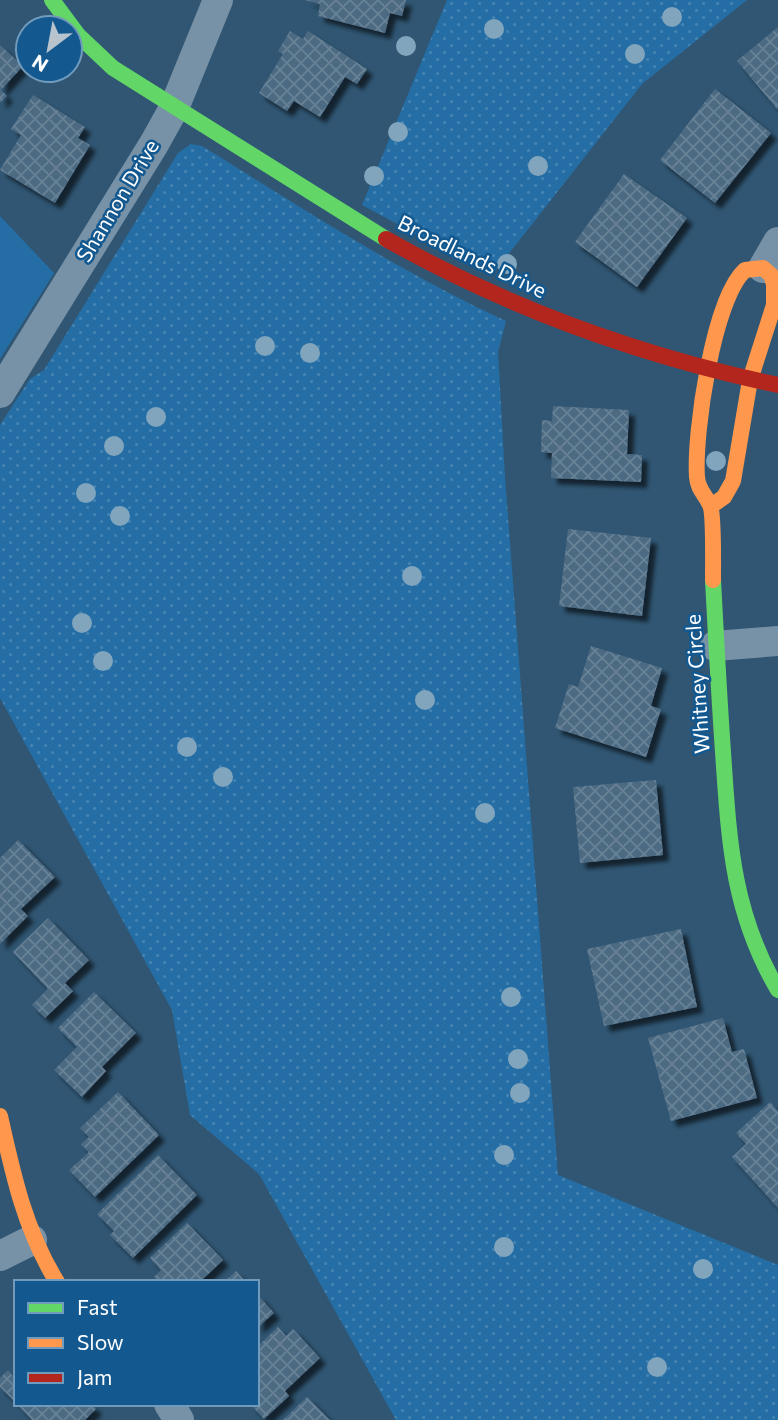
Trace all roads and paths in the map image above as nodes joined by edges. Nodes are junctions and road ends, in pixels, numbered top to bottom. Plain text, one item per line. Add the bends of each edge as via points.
1 (52, 0) edge
2 (218, 0) edge
3 (174, 108) junction
4 (778, 242) edge
5 (763, 268) junction
6 (709, 371) junction
7 (750, 380) junction
8 (778, 385) edge
9 (0, 393) edge
10 (711, 506) junction
11 (778, 641) edge
12 (715, 646) junction
13 (778, 990) edge
14 (0, 1116) edge
15 (32, 1240) junction
16 (0, 1255) edge
17 (56, 1280) edge

1 - 3 street, Broadlands Drive via 78,35 113,68
2 - 3 street, Shannon Drive
3 - 6 street, Broadlands Drive via 393,244 481,288 561,323
3 - 9 street, Shannon Drive
4 - 5 street
5 - 6 street, Whitney Circle via 741,272 734,283
5 - 7 street via 774,281 776,293
6 - 7 street, Broadlands Drive
6 - 10 street, Whitney Circle via 697,437 696,476 699,493
7 - 8 street, Broadlands Drive
7 - 10 street via 733,481 724,497
10 - 12 street, Whitney Circle
11 - 12 street
12 - 13 street, Whitney Circle via 737,895 749,936
14 - 15 street via 16,1194
15 - 16 street
15 - 17 street

